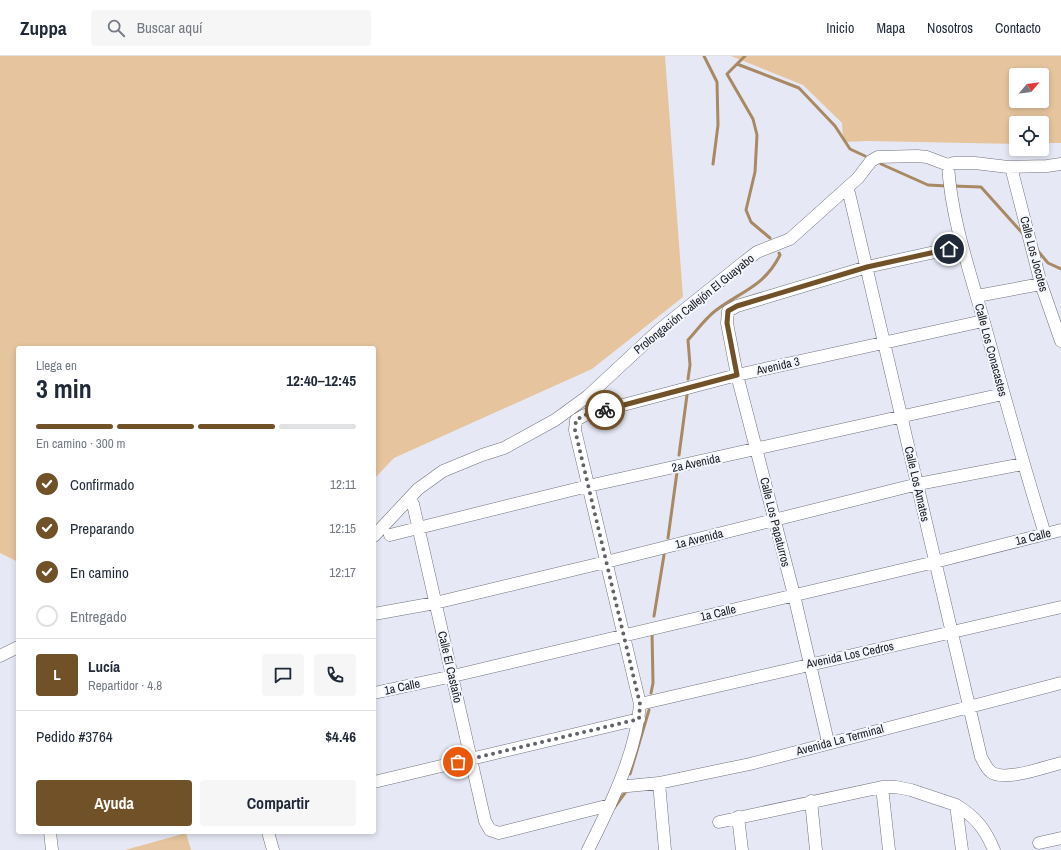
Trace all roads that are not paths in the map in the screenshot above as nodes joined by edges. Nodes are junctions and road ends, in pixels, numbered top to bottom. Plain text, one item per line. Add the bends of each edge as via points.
1 (1061, 164) edge
2 (948, 165) junction
3 (1011, 167) junction
4 (849, 193) dead end
5 (962, 246) junction
6 (867, 267) junction
7 (1041, 284) junction
8 (976, 296) junction
9 (983, 321) junction
10 (1061, 341) edge
11 (884, 342) junction
12 (737, 375) junction
13 (1003, 394) junction
14 (902, 417) junction
15 (756, 450) junction
16 (1023, 464) junction
17 (918, 484) junction
18 (588, 486) junction
19 (413, 504) dead end
20 (775, 521) junction
21 (419, 528) junction
22 (1061, 530) edge
23 (376, 534) edge
24 (1045, 534) junction
25 (390, 535) dead end
26 (606, 562) junction
27 (935, 562) junction
28 (794, 595) junction
29 (435, 603) junction
30 (1061, 607) edge
31 (376, 614) edge
32 (953, 633) junction
33 (624, 635) junction
34 (16, 648) edge
35 (0, 656) edge
36 (810, 664) junction
37 (453, 676) junction
38 (1061, 683) edge
39 (376, 693) edge
40 (640, 704) junction
41 (970, 706) junction
42 (639, 719) junction
43 (828, 742) junction
44 (472, 759) junction
45 (1061, 763) edge
46 (376, 782) edge
47 (659, 783) junction
48 (618, 787) junction
49 (882, 787) junction
50 (811, 801) junction
51 (610, 805) junction
52 (956, 805) junction
53 (738, 817) junction
54 (718, 822) dead end
55 (50, 834) edge
56 (269, 834) edge
57 (1061, 838) edge
58 (1039, 843) dead end
59 (52, 850) edge
60 (273, 850) edge
61 (588, 850) edge
62 (666, 850) edge
63 (742, 850) edge
64 (816, 850) edge
65 (889, 850) edge
66 (962, 850) edge
67 (994, 850) edge

1 - 3 street, Prolongación Callejón El Guayabo
2 - 3 street, Prolongación Callejón El Guayabo via 975,163
2 - 5 street, Calle Los Conacastes via 949,187
2 - 23 street, Prolongación Callejón El Guayabo via 927,157 878,157 790,240 757,252 658,331 588,396 556,420 504,448 443,471 418,489
3 - 7 street, Calle Los Jocotes
4 - 6 street, Calle Los Amates
5 - 6 street
5 - 8 street, Calle Los Conacastes
6 - 11 street, Calle Los Amates
6 - 12 street, Calle Los Papaturros via 737,306 728,311 727,323
7 - 8 street
7 - 10 street, Calle Los Jocotes
8 - 9 street, Calle Los Conacastes
9 - 11 street, Avenida 3
9 - 13 street, Calle Los Conacastes
11 - 12 street, Avenida 3
11 - 14 street, Calle Los Amates
12 - 15 street, Calle Los Papaturros
12 - 18 street, Avenida 3 via 585,415 576,420 575,430
13 - 14 street, 2a Avenida
13 - 16 street, Calle Los Conacastes
14 - 15 street, 2a Avenida
14 - 17 street, Calle Los Amates
15 - 18 street, 2a Avenida
15 - 20 street, Calle Los Papaturros
16 - 17 street, 1a Avenida
16 - 24 street, Calle Los Conacastes
17 - 20 street, 1a Avenida
17 - 27 street, Calle Los Amates
18 - 21 street, 2a Avenida
18 - 26 street
19 - 21 street, Calle El Castaño
20 - 26 street, 1a Avenida
20 - 28 street, Calle Los Papaturros
21 - 25 street, 2a Avenida
21 - 29 street, Calle El Castaño
22 - 24 street, 1a Calle
24 - 27 street, 1a Calle
26 - 29 street, 1a Avenida
26 - 33 street
27 - 28 street, 1a Calle
27 - 32 street, Calle Los Amates
28 - 33 street, 1a Calle
28 - 36 street, Calle Los Papaturros
29 - 31 street, 1a Avenida
29 - 37 street, Calle El Castaño
30 - 32 street, Avenida Los Cedros
32 - 36 street, Avenida Los Cedros
32 - 41 street, Calle Los Amates
33 - 37 street, 1a Calle
33 - 40 street
34 - 35 street
36 - 40 street, Avenida Los Cedros
36 - 43 street, Calle Los Papaturros
37 - 39 street, 1a Calle
37 - 44 street, Calle El Castaño
38 - 41 street, Avenida La Terminal
40 - 42 street
41 - 43 street, Avenida La Terminal
41 - 45 street, Calle Los Amates via 981,757 992,773 1000,776 1012,775
42 - 44 street
42 - 48 street
43 - 47 street, Avenida La Terminal via 744,765
44 - 46 street
44 - 51 street, Calle El Castaño via 485,820 490,830 499,833
47 - 48 street, Avenida La Terminal
47 - 62 street
48 - 51 street
49 - 50 street
49 - 52 street via 911,790
49 - 65 street
50 - 53 street
50 - 64 street
51 - 61 street
52 - 66 street
52 - 67 street via 974,816
53 - 54 street
53 - 63 street
55 - 59 street
56 - 60 street
57 - 58 street

